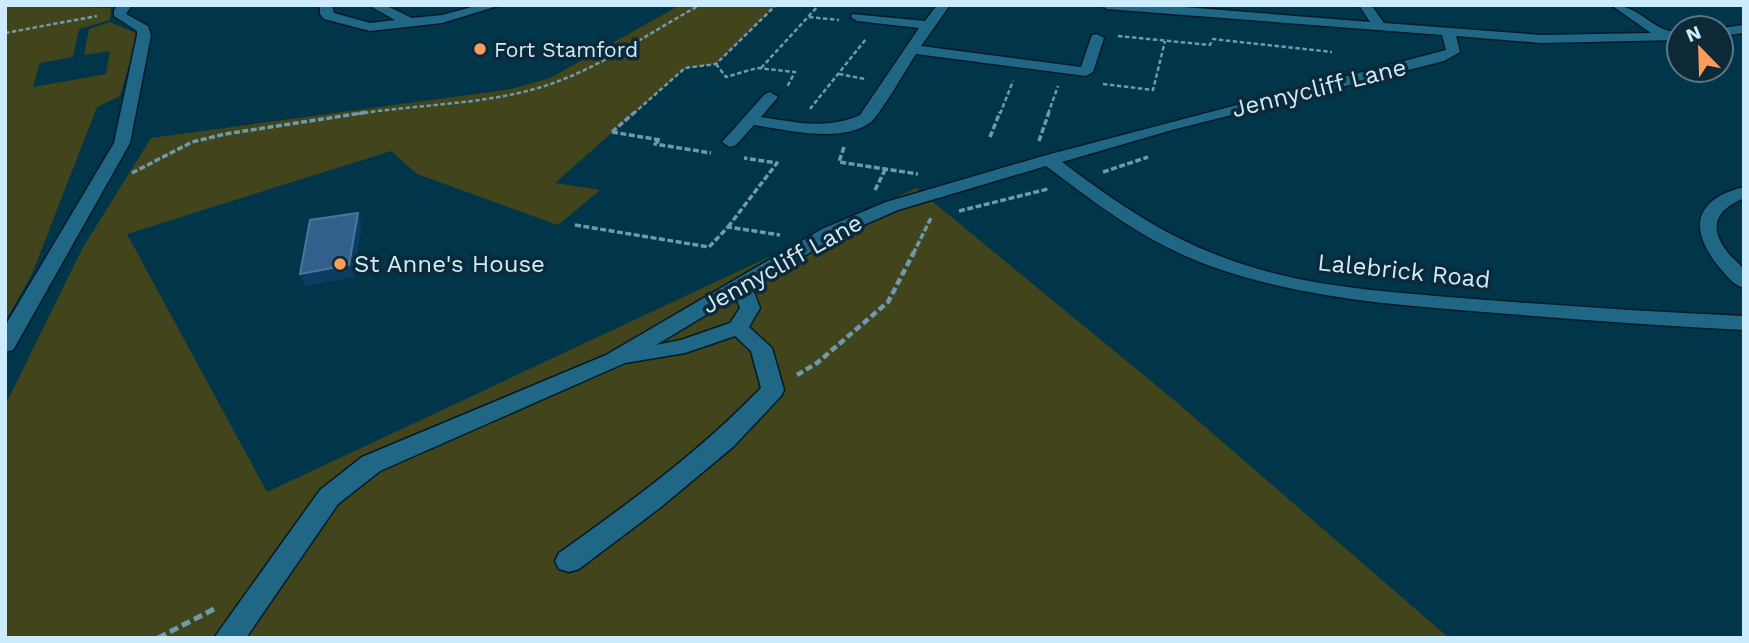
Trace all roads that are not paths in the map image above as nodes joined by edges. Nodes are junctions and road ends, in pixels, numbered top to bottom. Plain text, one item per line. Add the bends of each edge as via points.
1 (326, 5) edge
2 (374, 5) edge
3 (445, 5) edge
4 (495, 5) edge
5 (944, 5) edge
6 (1107, 5) edge
7 (1365, 5) edge
8 (1617, 5) edge
9 (123, 8) edge
10 (465, 15) junction
11 (857, 17) dead end
12 (410, 23) junction
13 (928, 25) junction
14 (1380, 27) junction
15 (1665, 32) edge
16 (1448, 33) junction
17 (1665, 36) edge
18 (1097, 38) road end
19 (913, 49) junction
20 (771, 97) dead end
21 (751, 120) junction
22 (728, 151) road end
23 (1040, 163) junction
24 (1744, 192) edge
25 (1744, 282) edge
26 (741, 284) junction
27 (1744, 323) edge
28 (738, 328) junction
29 (5, 345) edge
30 (614, 360) junction
31 (569, 561) dead end
32 (229, 638) edge

1 - 12 street via 329,16 360,25
2 - 12 street
3 - 10 street
4 - 10 street
5 - 13 street
6 - 14 street
7 - 14 street
8 - 15 street
9 - 29 street via 120,16 143,29 144,35 122,143
10 - 12 street
11 - 13 street
13 - 19 street
14 - 16 street
16 - 17 street via 1541,39
16 - 23 street, Jennycliff Lane via 1453,52 1439,58
18 - 19 street via 1086,72
19 - 21 street via 866,118 851,126 835,130
20 - 21 street
21 - 22 street
23 - 26 street, Jennycliff Lane via 892,206 828,233
23 - 27 street, Lalebrick Road via 1164,239 1280,281 1371,298
24 - 25 street via 1726,198 1709,215 1706,234 1719,257
26 - 28 street via 750,308
26 - 30 street, Jennycliff Lane
28 - 30 street via 685,346
28 - 31 street via 761,348 773,390 725,440
30 - 32 street, Jennycliff Lane via 371,464 329,498

